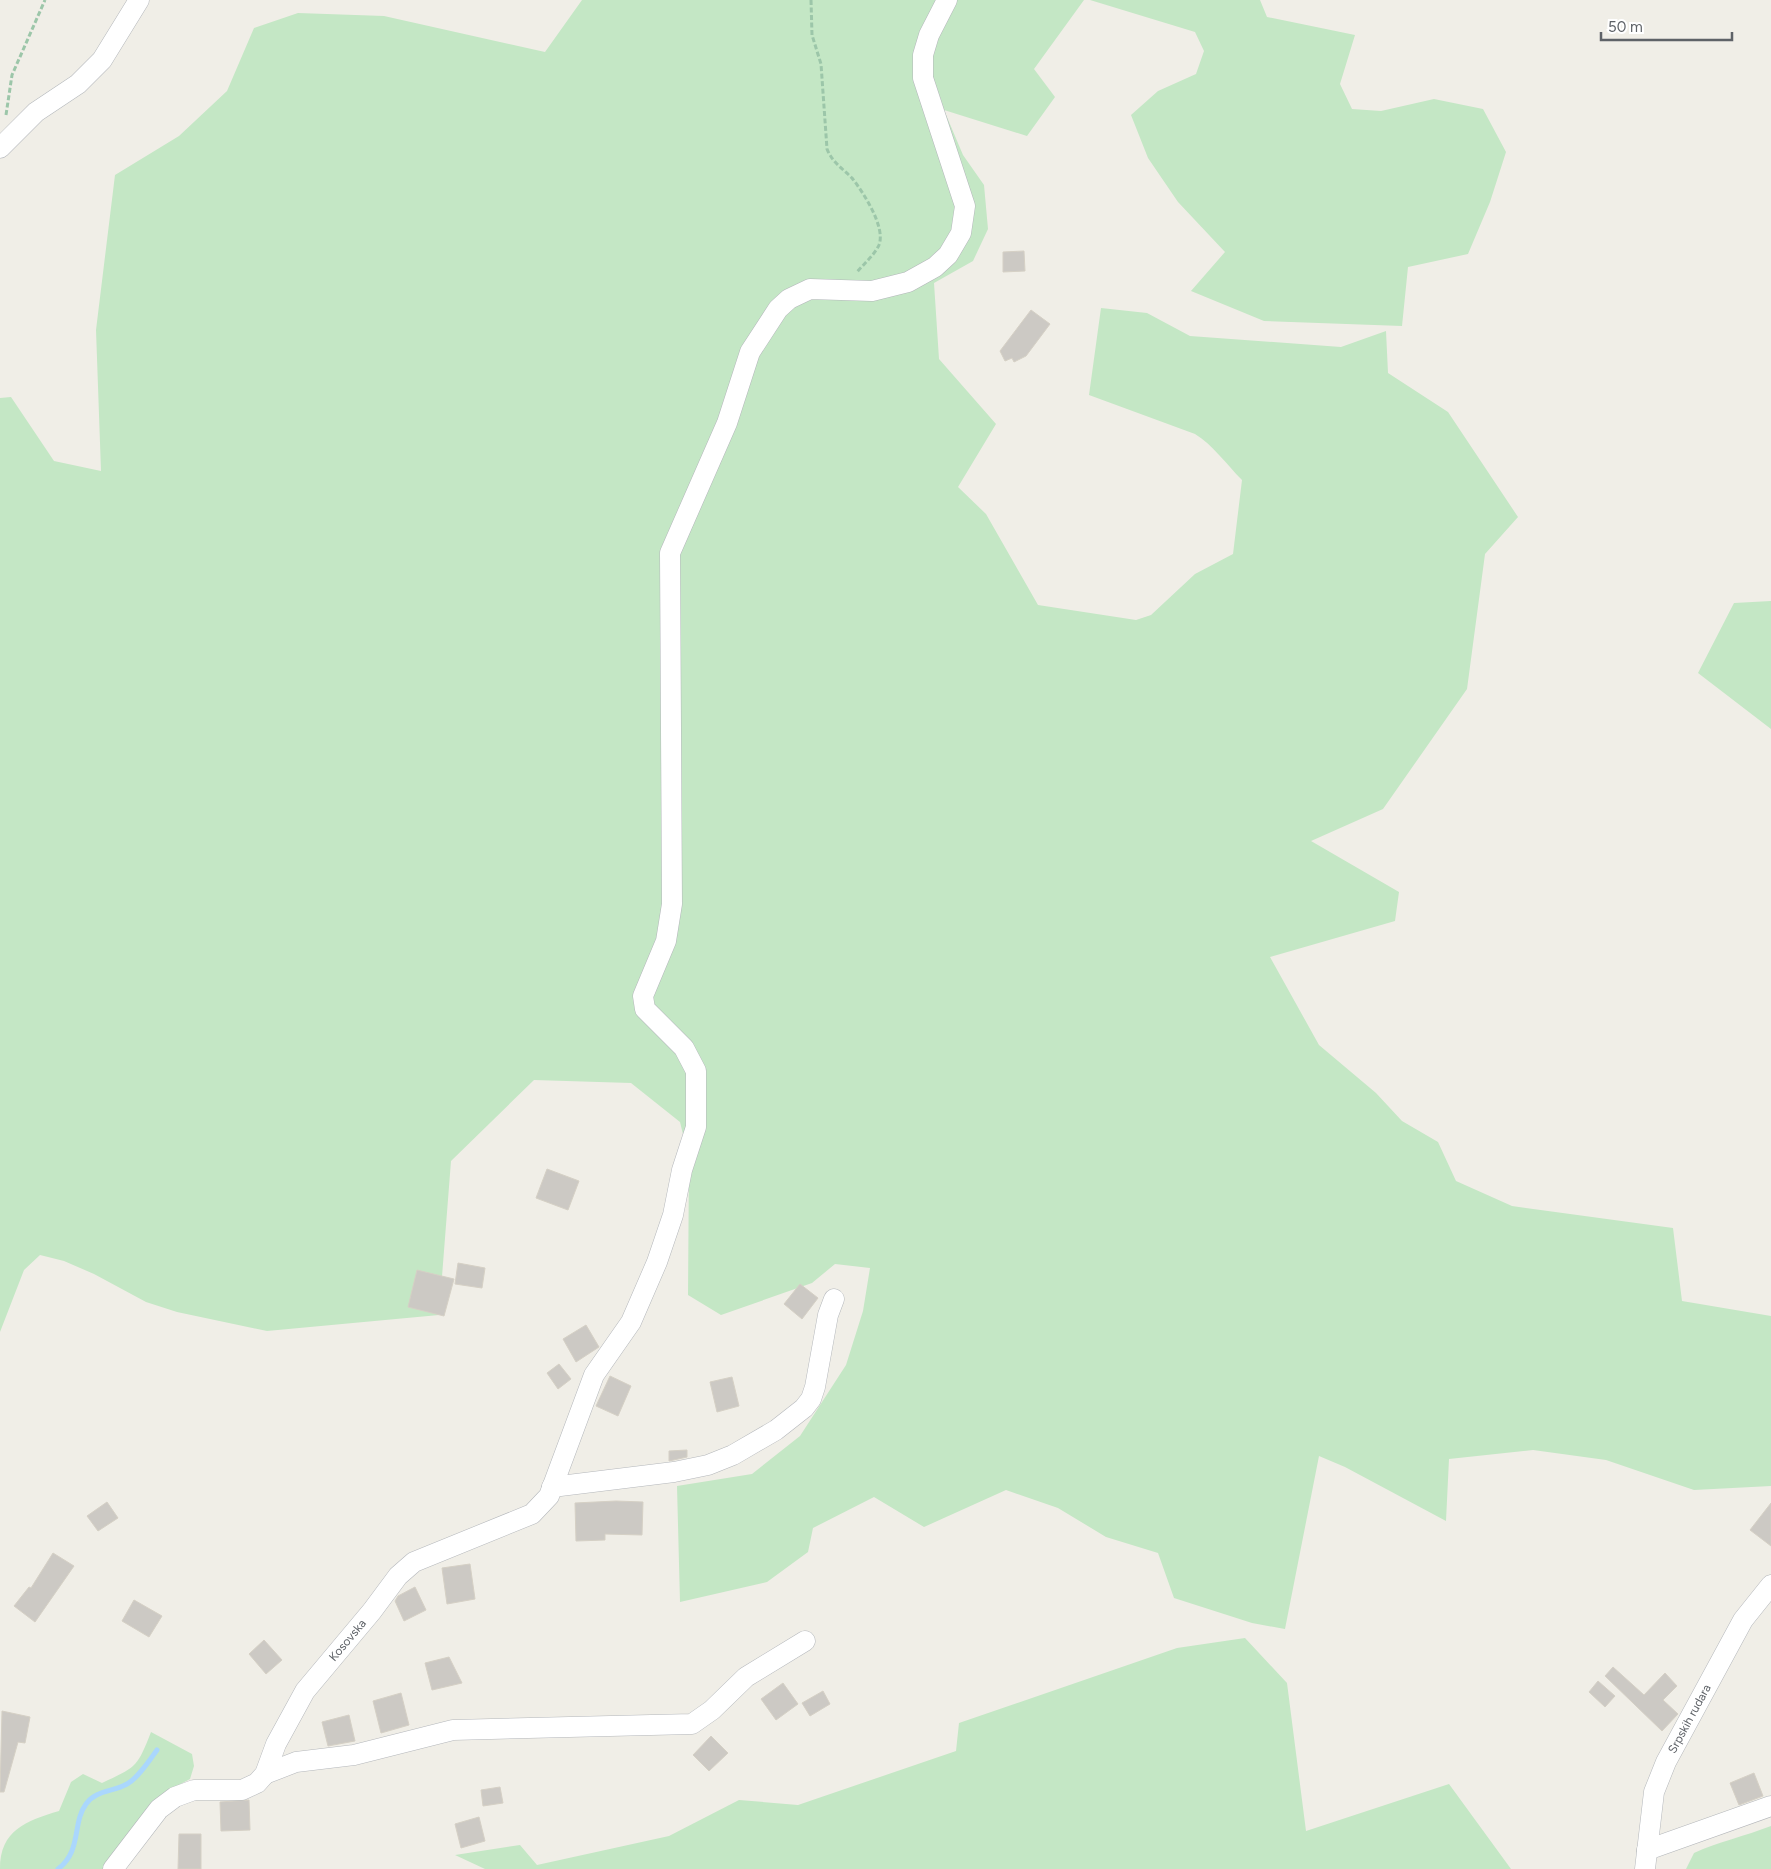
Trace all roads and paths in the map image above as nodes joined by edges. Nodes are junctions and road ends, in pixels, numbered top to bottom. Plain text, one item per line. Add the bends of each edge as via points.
1 (44, 0) edge
2 (139, 0) edge
3 (810, 0) edge
4 (947, 0) edge
5 (0, 148) edge
6 (840, 290) junction
7 (834, 1299) dead end
8 (552, 1487) junction
9 (1771, 1585) edge
10 (805, 1641) dead end
11 (264, 1774) junction
12 (1771, 1806) edge
13 (1646, 1859) edge
14 (113, 1869) edge

1 - 5 path via 12,75
2 - 5 street via 102,60 78,84 36,112
3 - 6 path via 812,35 821,64 827,149 831,159 852,179 878,220 881,231 878,247
4 - 6 street, Kosovska via 929,35 923,55 923,78 965,206 961,233 948,255 935,267 908,282 872,291
6 - 8 street, Kosovska via 810,289 789,299 778,309 754,345 727,423 670,553 672,904 666,941 643,996 645,1009 684,1048 696,1071 696,1127 657,1262 631,1322 594,1375
7 - 8 street via 811,1399 776,1430 733,1455 708,1465
8 - 11 street, Kosovska via 543,1505 532,1514 414,1562 398,1576 305,1691 276,1744
9 - 13 street, Srpskih rudara via 1743,1620 1666,1762 1654,1792
10 - 11 street via 746,1678 692,1724 453,1730 354,1755 296,1762
11 - 14 street via 257,1783 242,1790 194,1790 175,1797 159,1809
12 - 13 street

